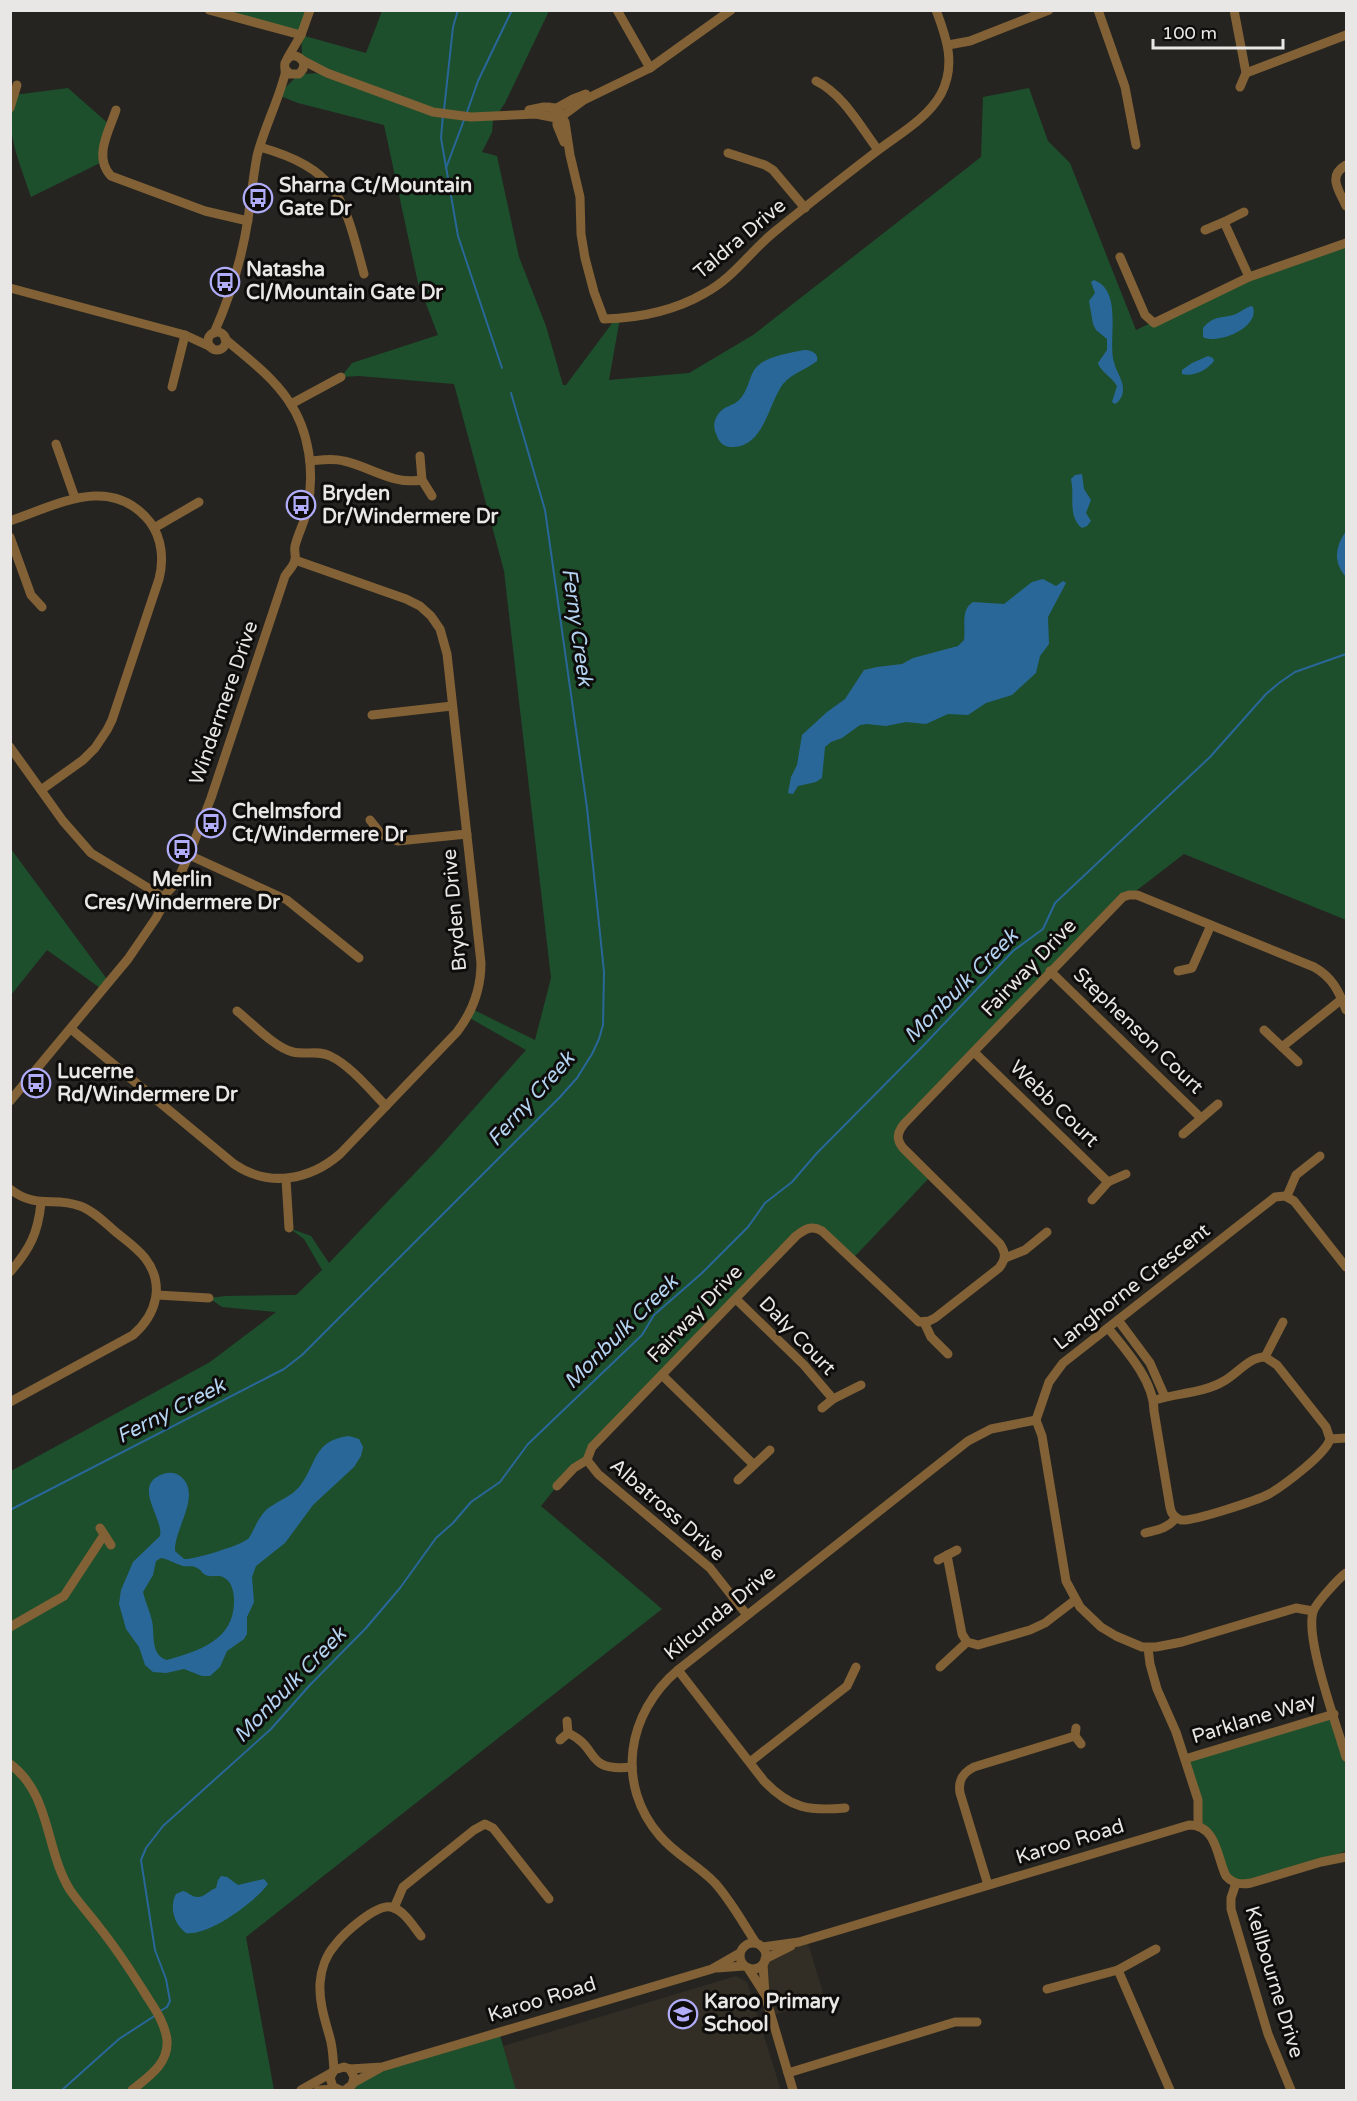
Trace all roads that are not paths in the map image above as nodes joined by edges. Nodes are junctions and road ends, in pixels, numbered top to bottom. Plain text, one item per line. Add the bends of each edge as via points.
1 (208, 10) edge
2 (310, 10) edge
3 (617, 10) edge
4 (721, 10) edge
5 (731, 10) edge
6 (936, 10) edge
7 (1049, 10) edge
8 (1098, 10) edge
9 (1234, 10) edge
10 (702, 31) junction
11 (1347, 34) edge
12 (301, 35) junction
13 (949, 49) junction
14 (288, 57) junction
15 (302, 59) junction
16 (650, 68) junction
17 (285, 69) junction
18 (327, 73) junction
19 (1246, 73) junction
20 (298, 74) junction
21 (816, 81) dead end
22 (17, 85) dead end
23 (1240, 87) dead end
24 (278, 95) junction
25 (10, 108) edge
26 (116, 110) dead end
27 (558, 115) junction
28 (1136, 145) dead end
29 (260, 147) junction
30 (878, 150) junction
31 (728, 153) dead end
32 (1347, 165) edge
33 (1347, 206) edge
34 (805, 208) junction
35 (1244, 212) dead end
36 (248, 221) junction
37 (1224, 222) junction
38 (1205, 230) dead end
39 (1347, 243) edge
40 (1120, 256) dead end
41 (364, 274) dead end
42 (1249, 278) junction
43 (10, 288) edge
44 (225, 309) junction
45 (213, 333) junction
46 (185, 335) junction
47 (225, 338) junction
48 (214, 348) junction
49 (244, 355) junction
50 (341, 376) dead end
51 (172, 387) dead end
52 (291, 404) junction
53 (56, 444) dead end
54 (420, 456) dead end
55 (310, 461) junction
56 (422, 480) junction
57 (432, 496) dead end
58 (75, 498) junction
59 (199, 502) dead end
60 (10, 521) edge
61 (154, 528) junction
62 (10, 537) edge
63 (295, 560) junction
64 (42, 607) dead end
65 (452, 706) junction
66 (372, 715) dead end
67 (10, 747) edge
68 (41, 790) junction
69 (370, 820) dead end
70 (467, 834) junction
71 (189, 855) junction
72 (163, 897) junction
73 (1211, 925) junction
74 (359, 958) dead end
75 (1050, 971) junction
76 (1178, 971) dead end
77 (1342, 999) junction
78 (1347, 1010) edge
79 (237, 1011) dead end
80 (71, 1029) junction
81 (1264, 1030) dead end
82 (1282, 1047) junction
83 (974, 1052) junction
84 (1298, 1062) dead end
85 (10, 1101) edge
86 (1218, 1104) dead end
87 (386, 1106) junction
88 (1201, 1118) junction
89 (1183, 1134) dead end
90 (1320, 1156) dead end
91 (1126, 1173) dead end
92 (286, 1179) junction
93 (1108, 1182) junction
94 (10, 1189) edge
95 (1287, 1196) junction
96 (1092, 1200) dead end
97 (41, 1203) junction
98 (289, 1228) dead end
99 (1047, 1232) dead end
100 (1005, 1258) junction
101 (1347, 1268) edge
102 (10, 1272) edge
103 (157, 1294) junction
104 (209, 1299) dead end
105 (736, 1299) junction
106 (1118, 1320) junction
107 (924, 1322) junction
108 (1283, 1322) dead end
109 (1108, 1328) junction
110 (948, 1354) dead end
111 (1265, 1357) junction
112 (662, 1375) junction
113 (861, 1385) dead end
114 (1160, 1398) junction
115 (833, 1399) junction
116 (10, 1402) edge
117 (822, 1408) dead end
118 (1036, 1420) junction
119 (1347, 1438) edge
120 (1330, 1440) junction
121 (770, 1450) dead end
122 (587, 1460) junction
123 (753, 1464) junction
124 (738, 1480) dead end
125 (557, 1486) dead end
126 (1176, 1518) junction
127 (1145, 1533) dead end
128 (111, 1545) dead end
129 (957, 1550) dead end
130 (1347, 1573) edge
131 (1075, 1600) junction
132 (1313, 1611) junction
133 (747, 1615) junction
134 (10, 1627) edge
135 (967, 1642) junction
136 (1148, 1648) junction
137 (856, 1667) dead end
138 (940, 1667) dead end
139 (678, 1670) junction
140 (1334, 1714) junction
141 (567, 1721) dead end
142 (568, 1733) junction
143 (1077, 1736) dead end
144 (560, 1740) dead end
145 (1347, 1757) edge
146 (1185, 1759) junction
147 (750, 1762) junction
148 (10, 1764) edge
149 (632, 1767) junction
150 (845, 1808) dead end
151 (1198, 1826) junction
152 (1347, 1850) edge
153 (1347, 1857) edge
154 (1321, 1862) junction
155 (1236, 1883) junction
156 (988, 1886) junction
157 (549, 1899) dead end
158 (394, 1908) junction
159 (740, 1919) junction
160 (421, 1936) dead end
161 (799, 1942) junction
162 (759, 1945) junction
163 (1156, 1949) dead end
164 (741, 1950) junction
165 (764, 1962) junction
166 (746, 1967) junction
167 (712, 1969) junction
168 (1118, 1970) junction
169 (1047, 1989) dead end
170 (765, 1995) junction
171 (977, 2022) dead end
172 (331, 2041) junction
173 (382, 2067) junction
174 (349, 2069) junction
175 (333, 2071) junction
176 (788, 2073) junction
177 (344, 2089) edge
178 (132, 2091) edge
179 (301, 2091) edge
180 (318, 2091) edge
181 (793, 2091) edge
182 (1170, 2091) edge
183 (1291, 2091) edge

1 - 12 street
2 - 12 street
3 - 16 street
4 - 10 street
5 - 10 street
6 - 13 street, Taldra Drive
7 - 13 street
8 - 28 street via 1125,87
9 - 19 street
10 - 16 street
11 - 19 street
12 - 14 street
12 - 15 street
13 - 30 street, Taldra Drive via 947,76 932,107
14 - 15 street
14 - 17 street
15 - 18 street
15 - 20 street via 303,69
16 - 27 street
17 - 20 street
17 - 24 street
18 - 20 street
18 - 27 street via 419,108 449,115 512,114 538,108
19 - 23 street
20 - 24 street
21 - 30 street via 838,97
22 - 25 street
24 - 29 street
26 - 36 street via 102,153 111,176 205,211
27 - 34 street, Taldra Drive via 580,197 585,258 604,319 654,313 704,294 730,276 770,235
29 - 36 street
29 - 41 street via 302,162 333,189 345,211
30 - 34 street, Taldra Drive
31 - 34 street via 773,170
32 - 33 street via 1335,176
35 - 37 street
36 - 44 street
37 - 38 street
37 - 42 street
39 - 42 street
40 - 42 street via 1144,315 1154,322
43 - 46 street, Windermere Drive
44 - 45 street
44 - 47 street
45 - 46 street, Windermere Drive
45 - 47 street
45 - 48 street via 208,340
46 - 48 street, Windermere Drive
46 - 51 street
47 - 48 street via 225,344
47 - 49 street, Windermere Drive
48 - 49 street, Windermere Drive
49 - 52 street, Windermere Drive via 271,378
50 - 52 street
52 - 55 street, Windermere Drive via 303,429
53 - 58 street
54 - 56 street
55 - 56 street via 336,459 393,480
55 - 63 street, Windermere Drive via 310,498
56 - 57 street
58 - 60 street
58 - 61 street via 119,498 136,508
59 - 61 street
61 - 68 street via 161,555 159,579 112,720 89,754
62 - 64 street via 31,595
63 - 65 street, Bryden Drive via 406,599 426,611 445,642
63 - 71 street, Windermere Drive via 285,576
65 - 66 street
65 - 70 street, Bryden Drive
67 - 68 street
68 - 72 street via 91,853
69 - 70 street via 382,835 398,841
70 - 87 street, Bryden Drive via 481,963 477,995 458,1032
71 - 72 street, Windermere Drive via 176,883
71 - 74 street via 287,900
72 - 80 street, Windermere Drive via 156,918 142,939
73 - 75 street, Fairway Drive via 1137,895 1126,895
73 - 76 street via 1195,972
73 - 77 street, Fairway Drive via 1322,971 1335,984
75 - 83 street, Fairway Drive
75 - 88 street, Stephenson Court
77 - 78 street, Fairway Drive
77 - 82 street
79 - 87 street via 286,1050 332,1056
80 - 85 street, Windermere Drive
80 - 92 street, Bryden Drive via 234,1164 256,1175
81 - 82 street
82 - 84 street
83 - 93 street, Webb Court
83 - 100 street, Fairway Drive via 904,1124 898,1138 903,1148 1000,1244
86 - 88 street, Stephenson Court
87 - 92 street, Bryden Drive via 333,1160 311,1173
88 - 89 street, Stephenson Court
90 - 95 street via 1296,1175
91 - 93 street
92 - 98 street
93 - 96 street
94 - 97 street
95 - 101 street
95 - 106 street, Langhorne Crescent via 1272,1198
97 - 102 street via 33,1241
97 - 103 street via 70,1203 95,1215 144,1257 154,1274
99 - 100 street via 1025,1250
100 - 107 street via 999,1268 935,1318
103 - 104 street
103 - 116 street via 146,1322 133,1335
105 - 107 street, Fairway Drive via 796,1236 814,1228 822,1231 914,1319
105 - 112 street, Fairway Drive
105 - 115 street, Daly Court
106 - 109 street, Langhorne Crescent
106 - 114 street via 1150,1363
107 - 110 street, Fairway Drive via 931,1337
108 - 111 street
109 - 114 street
109 - 118 street, Langhorne Crescent via 1053,1375
111 - 114 street via 1253,1360 1212,1386
111 - 120 street via 1277,1365 1326,1427
112 - 122 street, Fairway Drive via 592,1447
112 - 123 street
113 - 115 street, Daly Court
114 - 126 street via 1155,1411 1170,1507
115 - 117 street, Daly Court
118 - 131 street via 1064,1570
118 - 133 street, Kilcunda Drive via 976,1435
119 - 120 street
120 - 126 street via 1322,1454 1268,1495 1194,1519
121 - 123 street
122 - 125 street, Fairway Drive
122 - 133 street, Albatross Drive via 598,1474 710,1568
123 - 124 street
126 - 127 street via 1162,1529
128 - 134 street via 102,1532 64,1596
129 - 135 street via 942,1558
130 - 132 street
131 - 135 street via 1036,1628 984,1644
131 - 136 street via 1101,1627
132 - 136 street via 1296,1608 1182,1642
132 - 140 street via 1314,1649
133 - 139 street, Kilcunda Drive
135 - 138 street
136 - 146 street via 1157,1689
137 - 147 street via 847,1686
139 - 147 street
139 - 149 street, Kilcunda Drive via 659,1688 641,1718
140 - 145 street
140 - 146 street, Parklane Way
141 - 142 street
142 - 144 street
142 - 149 street via 604,1767
143 - 156 street via 964,1773 960,1793
146 - 151 street via 1199,1805
147 - 150 street via 770,1787 789,1801 811,1809
148 - 178 street via 37,1796 65,1882 117,1951 163,2024 167,2043 164,2059
149 - 159 street, Kilcunda Drive via 638,1799 653,1827 715,1883
151 - 155 street via 1212,1838 1226,1876
151 - 156 street, Karoo Road via 1183,1827
152 - 154 street
153 - 154 street
154 - 155 street via 1251,1883
155 - 183 street, Kellbourne Drive via 1231,1909 1265,2026
156 - 161 street, Karoo Road
157 - 158 street via 493,1828 485,1824 403,1887
158 - 160 street
158 - 172 street via 380,1908 358,1923 334,1945 325,1962 320,1996
159 - 162 street, Kilcunda Drive
159 - 164 street, Kilcunda Drive
161 - 162 street, Karoo Road
161 - 165 street, Karoo Road
162 - 164 street via 749,1943
162 - 165 street via 766,1954
163 - 168 street
164 - 166 street via 740,1960
164 - 167 street, Karoo Road
165 - 166 street via 756,1969
165 - 170 street
166 - 167 street, Karoo Road
166 - 170 street
167 - 173 street, Karoo Road
168 - 169 street
168 - 182 street
170 - 176 street
171 - 176 street via 955,2022
172 - 174 street
172 - 175 street
173 - 174 street, Karoo Road
173 - 177 street, Karoo Road
174 - 175 street via 340,2067
174 - 177 street via 354,2074
175 - 177 street via 331,2081
175 - 179 street
176 - 181 street
177 - 180 street, Karoo Road

